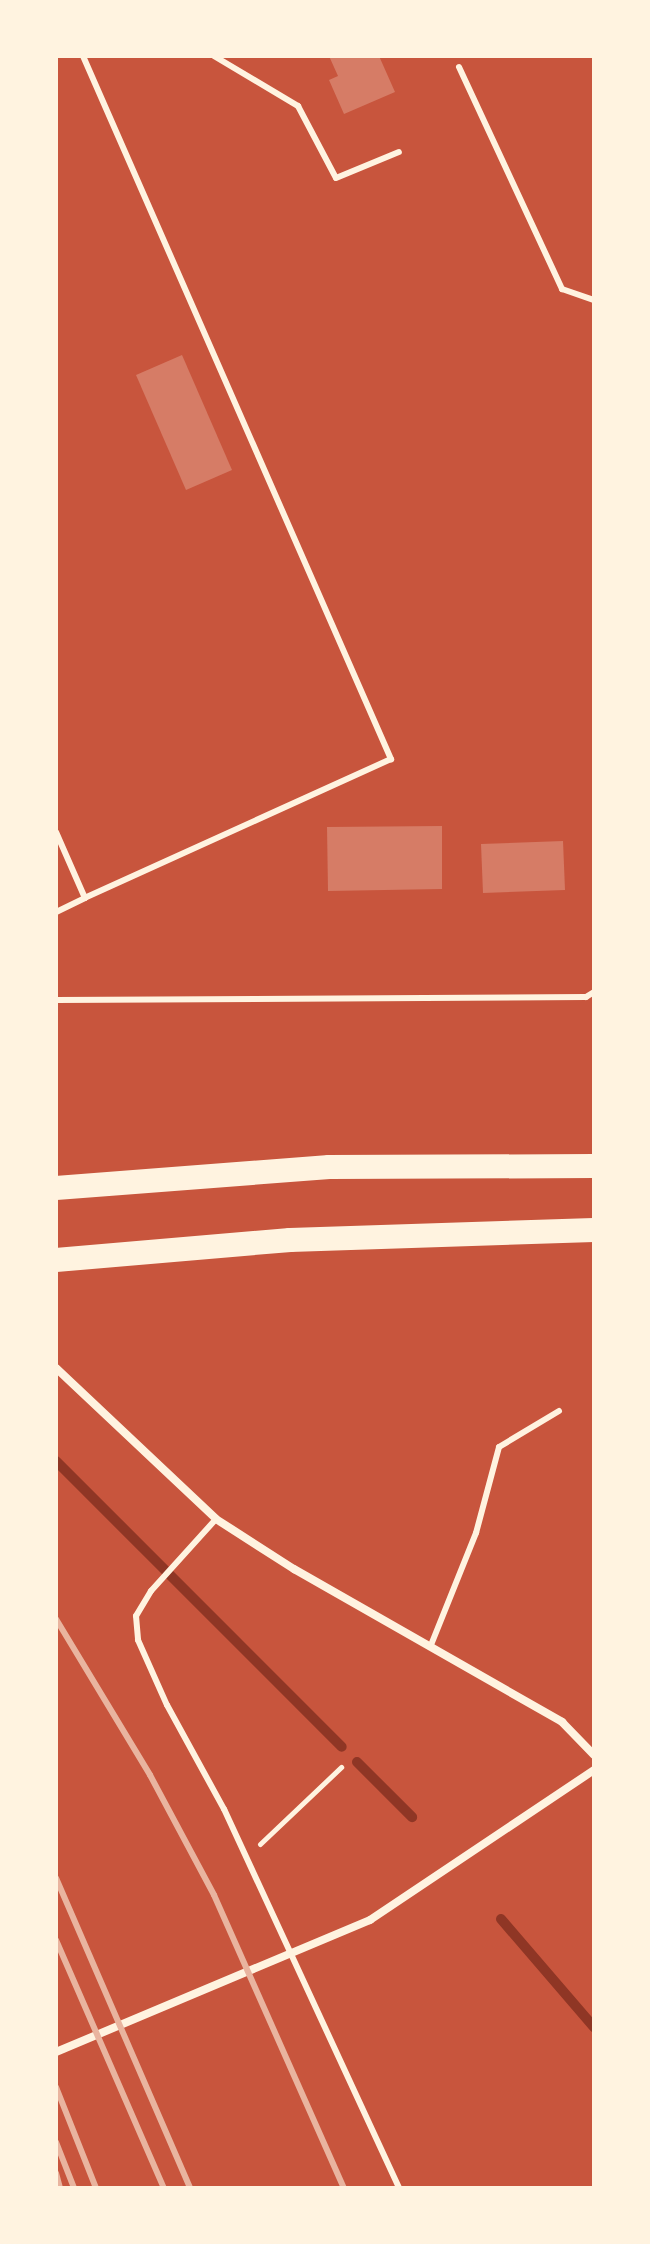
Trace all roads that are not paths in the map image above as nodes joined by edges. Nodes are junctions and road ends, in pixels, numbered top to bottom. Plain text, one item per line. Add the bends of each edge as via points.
1 (83, 56) edge
2 (214, 56) edge
3 (459, 67) dead end
4 (399, 152) dead end
5 (594, 300) edge
6 (56, 832) edge
7 (85, 898) junction
8 (56, 912) edge
9 (594, 992) edge
10 (56, 1000) edge
11 (594, 1166) edge
12 (56, 1188) edge
13 (594, 1230) edge
14 (56, 1260) edge
15 (56, 1368) edge
16 (559, 1411) dead end
17 (216, 1519) junction
18 (431, 1645) junction
19 (594, 1755) edge
20 (594, 1770) edge
21 (56, 2052) edge
22 (399, 2188) edge

1 - 7 lane via 391,759
2 - 4 lane via 298,106 336,178
3 - 5 lane via 562,289
6 - 7 lane
7 - 8 lane
9 - 10 lane via 586,997
11 - 12 highway via 329,1167
13 - 14 highway via 290,1240
15 - 17 street
16 - 18 lane via 499,1447 476,1533
17 - 18 street
17 - 22 lane via 151,1591 136,1616 138,1640 305,1979
18 - 19 street via 562,1722
20 - 21 street via 370,1920

